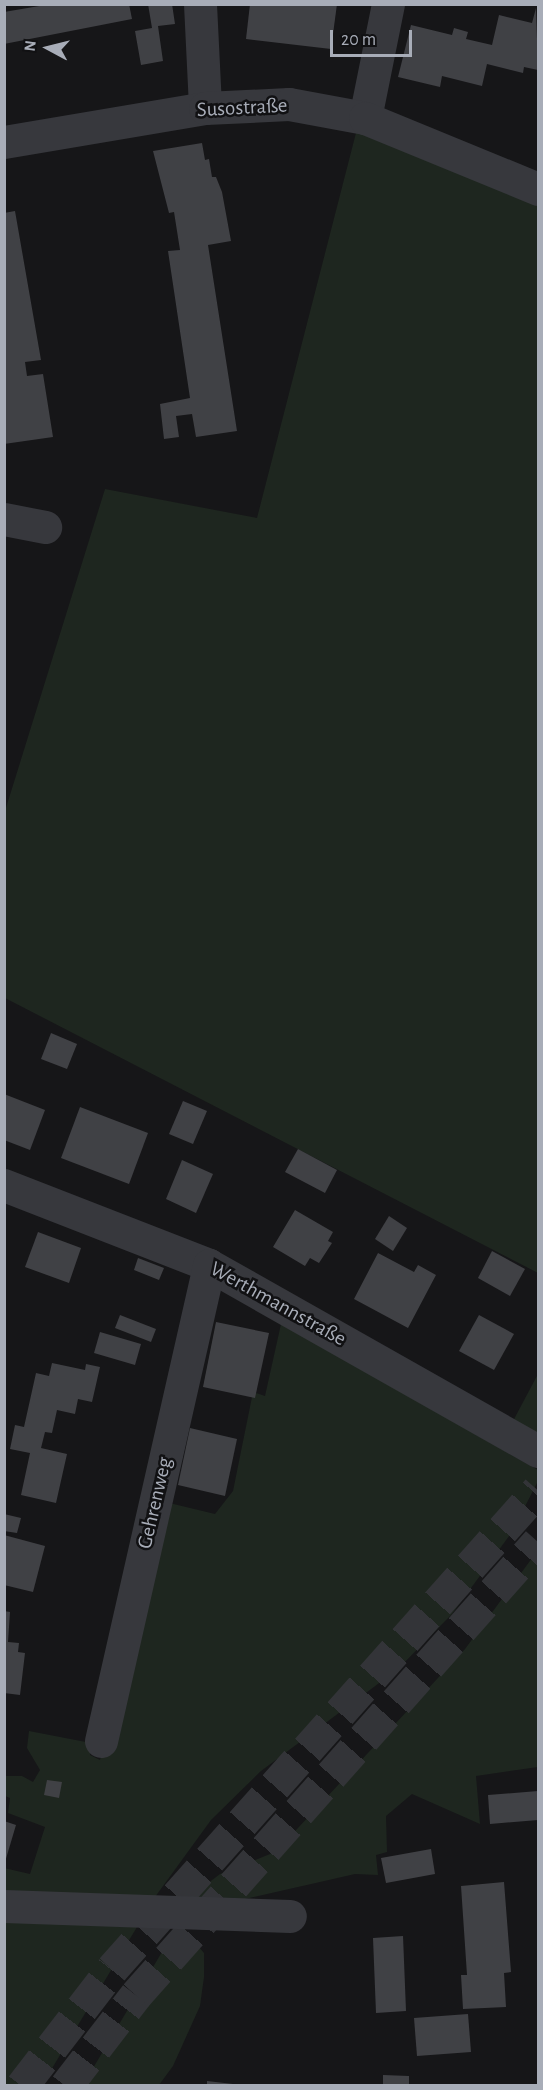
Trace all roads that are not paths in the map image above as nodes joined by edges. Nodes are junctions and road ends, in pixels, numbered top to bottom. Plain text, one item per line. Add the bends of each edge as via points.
1 (200, 4) edge
2 (387, 4) edge
3 (205, 108) junction
4 (365, 118) junction
5 (4, 142) edge
6 (538, 189) edge
7 (4, 519) edge
8 (45, 526) dead end
9 (4, 1185) edge
10 (209, 1265) junction
11 (538, 1451) edge
12 (101, 1741) dead end
13 (4, 1906) edge
14 (290, 1916) dead end

1 - 3 street
2 - 4 street
3 - 4 street, Susostraße via 289,104
3 - 5 street, Susostraße
4 - 6 street, Susostraße
7 - 8 street
9 - 10 street, Werthmannstraße
10 - 11 street, Werthmannstraße
10 - 12 street, Gehrenweg
13 - 14 street

